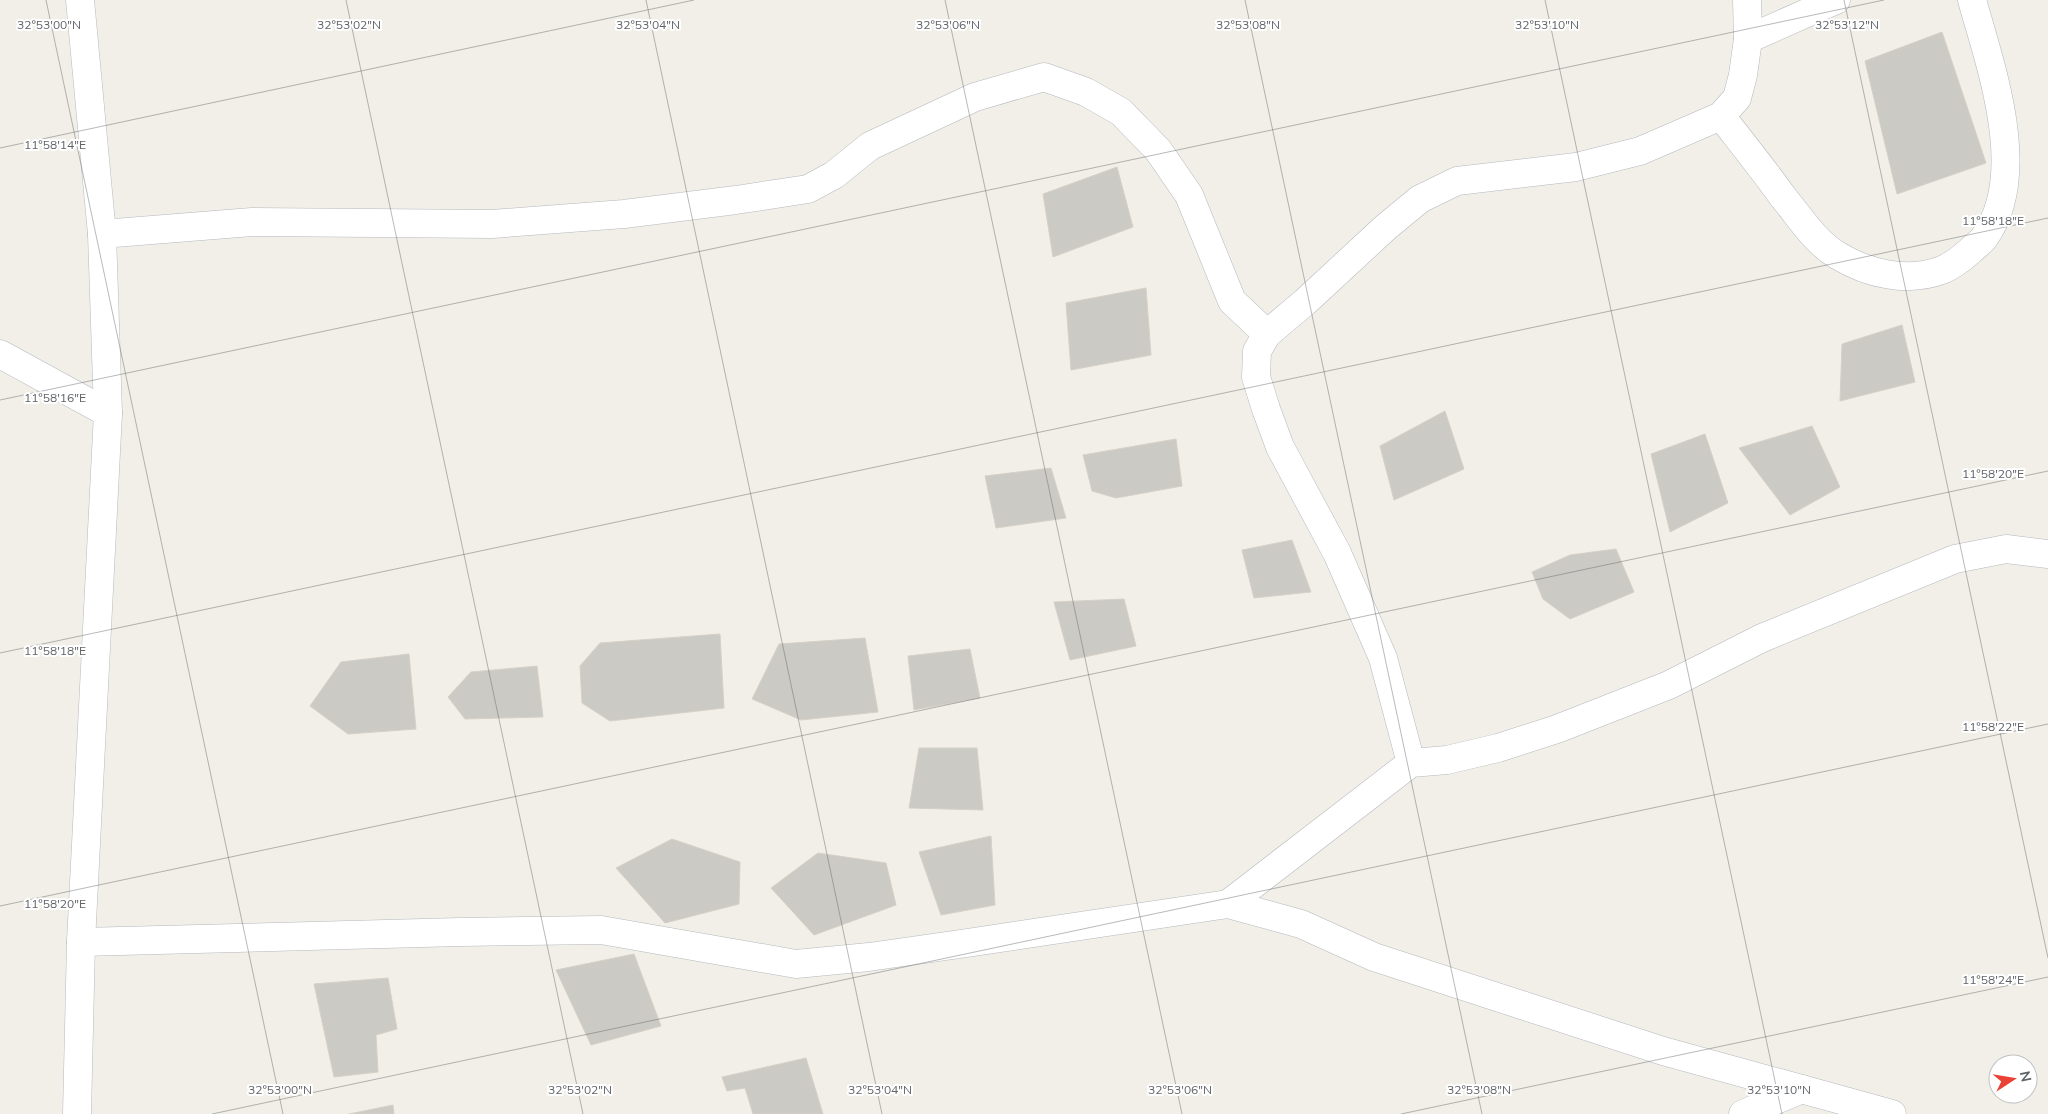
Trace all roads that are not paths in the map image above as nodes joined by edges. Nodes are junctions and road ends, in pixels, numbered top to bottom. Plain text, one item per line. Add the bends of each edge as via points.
1 (80, 0) edge
2 (1747, 0) edge
3 (1836, 0) edge
4 (1972, 0) edge
5 (1748, 39) junction
6 (1721, 116) junction
7 (102, 234) junction
8 (1267, 334) junction
9 (0, 354) edge
10 (108, 414) junction
11 (2048, 554) edge
12 (1411, 763) junction
13 (1228, 904) junction
14 (81, 942) junction
15 (1802, 1089) junction
16 (77, 1114) edge
17 (1743, 1114) edge
18 (1892, 1114) edge

1 - 7 street
2 - 5 street
3 - 5 street
4 - 6 street via 1998,95 2005,139 2003,186 1993,220 1983,239 1950,267 1926,276 1899,277 1869,271 1836,255 1803,222
5 - 6 street via 1737,98
6 - 8 street via 1640,151 1576,167 1457,181 1420,199
7 - 8 street via 252,222 492,224 624,214 799,190 834,175 870,146 975,97 1044,77 1086,92 1121,112 1158,150 1189,196 1232,302
7 - 10 street
8 - 12 street via 1257,351 1256,377 1266,409 1280,447 1337,553 1383,658
9 - 10 street
10 - 14 street
11 - 12 street via 2006,549 1955,559 1762,638 1669,685 1557,729 1447,760
12 - 13 street
13 - 14 street via 958,945 796,964 601,930
13 - 15 street via 1302,924 1374,957 1663,1051
14 - 16 street
15 - 17 street
15 - 18 street

